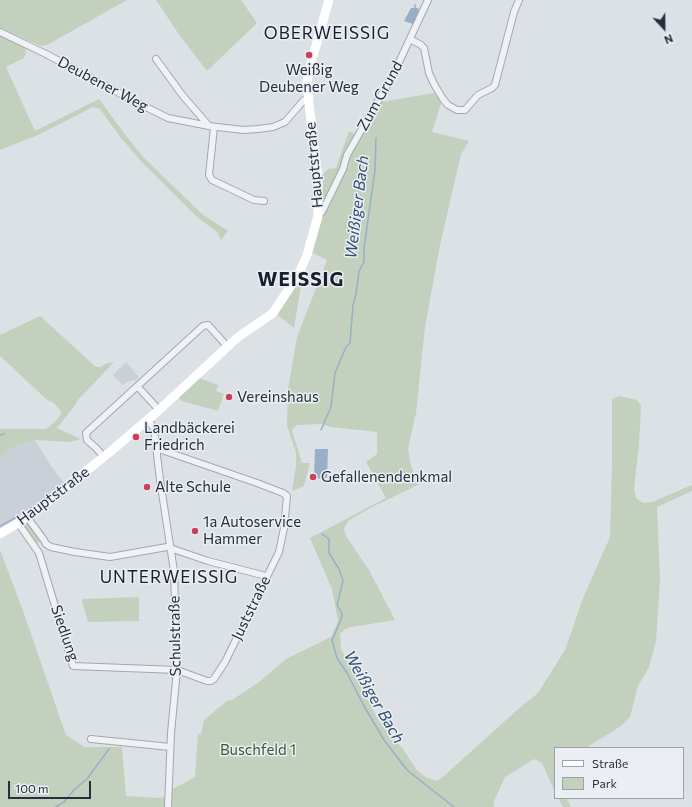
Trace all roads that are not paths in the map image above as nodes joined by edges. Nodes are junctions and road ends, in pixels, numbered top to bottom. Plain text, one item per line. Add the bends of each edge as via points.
1 (328, 0) edge
2 (428, 0) edge
3 (519, 0) edge
4 (0, 32) edge
5 (410, 39) junction
6 (156, 59) dead end
7 (308, 100) junction
8 (211, 126) junction
9 (264, 201) dead end
10 (318, 216) junction
11 (227, 346) junction
12 (138, 387) junction
13 (159, 410) junction
14 (148, 419) junction
15 (156, 448) junction
16 (104, 457) junction
17 (27, 517) junction
18 (18, 523) junction
19 (0, 534) edge
20 (46, 544) junction
21 (170, 548) junction
22 (38, 549) junction
23 (266, 576) junction
24 (177, 670) junction
25 (91, 739) dead end
26 (170, 748) junction
27 (168, 807) edge

1 - 7 street, Hauptstraße via 309,70
2 - 5 street, Zum Grund
3 - 5 street, Zum Grund via 495,85 478,95 465,110 452,108 443,100 434,84 424,48
4 - 8 street, Deubener Weg via 168,118
5 - 10 street, Zum Grund via 386,89 347,155 343,169
6 - 8 street via 183,96
7 - 8 street, Deubener Weg via 304,100 285,122 275,126 243,130
7 - 10 street, Hauptstraße via 318,178
8 - 9 street via 209,175 212,180 254,200
10 - 11 street, Hauptstraße via 307,255 273,313
11 - 12 street, Hauptstraße via 208,325 205,325
11 - 13 street, Hauptstraße
12 - 13 street
12 - 16 street, Hauptstraße via 86,433 87,440
13 - 14 street, Hauptstraße
14 - 15 street, Schulstraße via 154,429
14 - 16 street, Hauptstraße
15 - 21 street, Schulstraße
15 - 23 street, Juststraße via 287,496 280,548
16 - 17 street, Hauptstraße
17 - 18 street, Hauptstraße
17 - 20 street
18 - 19 street, Hauptstraße
18 - 22 street, Siedlung
20 - 21 street via 50,547 103,557
20 - 22 street
21 - 23 street
21 - 24 street, Schulstraße via 174,571
22 - 24 street, Siedlung via 73,666
23 - 24 street, Juststraße via 225,662 214,679 206,681
24 - 26 street, Schulstraße
25 - 26 street
26 - 27 street, Schulstraße

